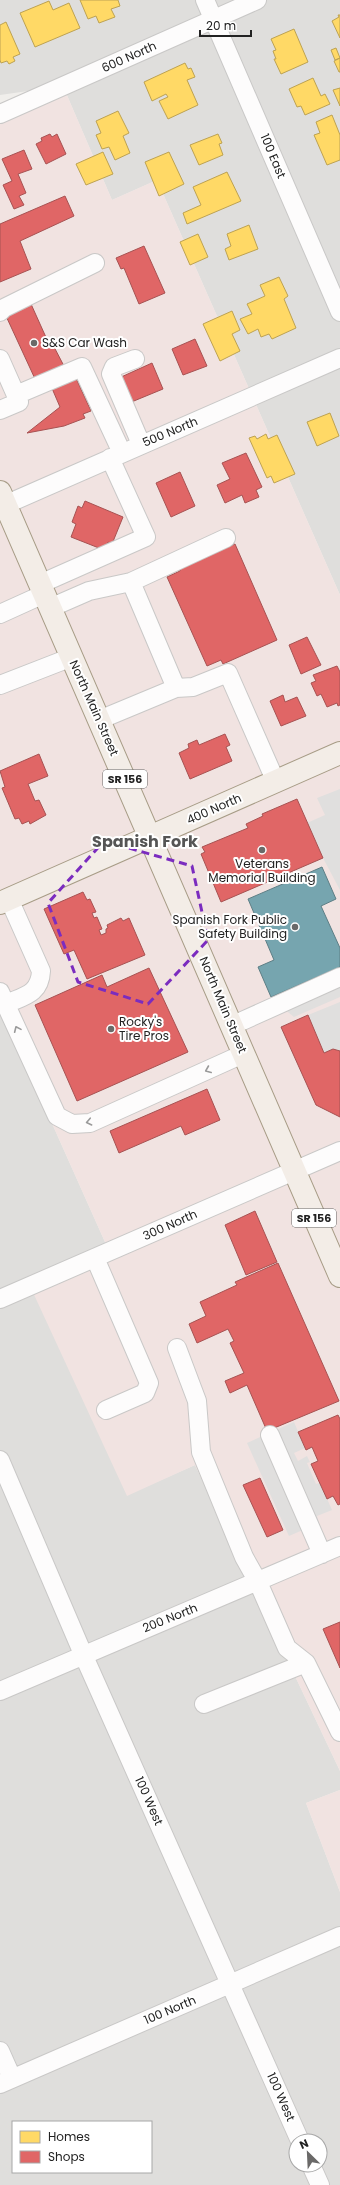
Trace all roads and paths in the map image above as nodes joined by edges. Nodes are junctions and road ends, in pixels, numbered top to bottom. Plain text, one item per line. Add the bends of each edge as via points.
1 (205, 0) edge
2 (257, 0) edge
3 (213, 19) junction
4 (0, 114) edge
5 (96, 263) dead end
6 (0, 312) edge
7 (340, 312) edge
8 (340, 358) edge
9 (0, 359) edge
10 (135, 359) dead end
11 (16, 395) junction
12 (0, 410) edge
13 (141, 444) junction
14 (116, 455) junction
15 (2, 501) edge
16 (226, 538) dead end
17 (131, 582) junction
18 (45, 595) junction
19 (0, 614) edge
20 (72, 657) junction
21 (0, 685) edge
22 (176, 688) junction
23 (99, 720) junction
24 (340, 754) edge
25 (276, 782) junction
26 (151, 837) junction
27 (4, 901) edge
28 (340, 977) edge
29 (3, 998) edge
30 (231, 1026) junction
31 (244, 1054) junction
32 (340, 1151) edge
33 (293, 1171) junction
34 (95, 1258) junction
35 (340, 1276) edge
36 (0, 1299) edge
37 (177, 1348) dead end
38 (106, 1410) dead end
39 (270, 1435) dead end
40 (0, 1460) edge
41 (340, 1546) edge
42 (322, 1554) junction
43 (258, 1582) junction
44 (83, 1654) junction
45 (306, 1663) junction
46 (0, 1691) edge
47 (204, 1704) dead end
48 (340, 1733) edge
49 (340, 1936) edge
50 (230, 1982) junction
51 (0, 2051) edge
52 (6, 2081) edge
53 (296, 2133) edge
54 (315, 2173) edge
55 (320, 2185) edge

1 - 3 street, 100 East
2 - 3 street, 600 North
3 - 4 street, 600 North
3 - 7 street, 100 East
5 - 6 street
8 - 13 street, 500 North
9 - 11 street
10 - 13 street via 114,367 111,374
11 - 12 street via 19,402
11 - 14 street via 82,367
13 - 14 street, 500 North
14 - 15 street, 500 North
14 - 18 street via 146,537
15 - 18 main road, North Main Street / SR 156
16 - 17 street
17 - 18 street via 89,591
17 - 22 street
18 - 19 street
18 - 20 main road, North Main Street / SR 156
20 - 21 street
20 - 23 main road, North Main Street / SR 156
22 - 23 street
22 - 25 street via 194,688 228,673
23 - 26 main road, North Main Street / SR 156
24 - 25 main road, 400 North
25 - 26 main road, 400 North
26 - 27 main road, 400 North
26 - 30 main road, North Main Street / SR 156
27 - 29 street via 41,971 41,982 30,994
28 - 30 street
31 -> 29 street via 90,1123 72,1124 57,1116
30 - 31 main road, North Main Street / SR 156
31 - 33 main road, North Main Street / SR 156
32 - 33 street, 300 North
33 - 34 street, 300 North
33 - 35 main road, North Main Street / SR 156
34 - 36 street, 300 North
34 - 38 street via 149,1383 145,1393
37 - 43 street via 197,1401 201,1452 244,1557
39 - 42 street
40 - 44 street, 100 West
41 - 42 street, 200 North
42 - 43 street, 200 North
43 - 44 street, 200 North
43 - 45 street via 287,1648
44 - 46 street, 200 North
44 - 50 street, 100 West
45 - 47 street
45 - 48 street
49 - 50 street, 100 North
50 - 52 street, 100 North
50 - 53 street, 100 West
51 - 52 street
54 - 55 street

